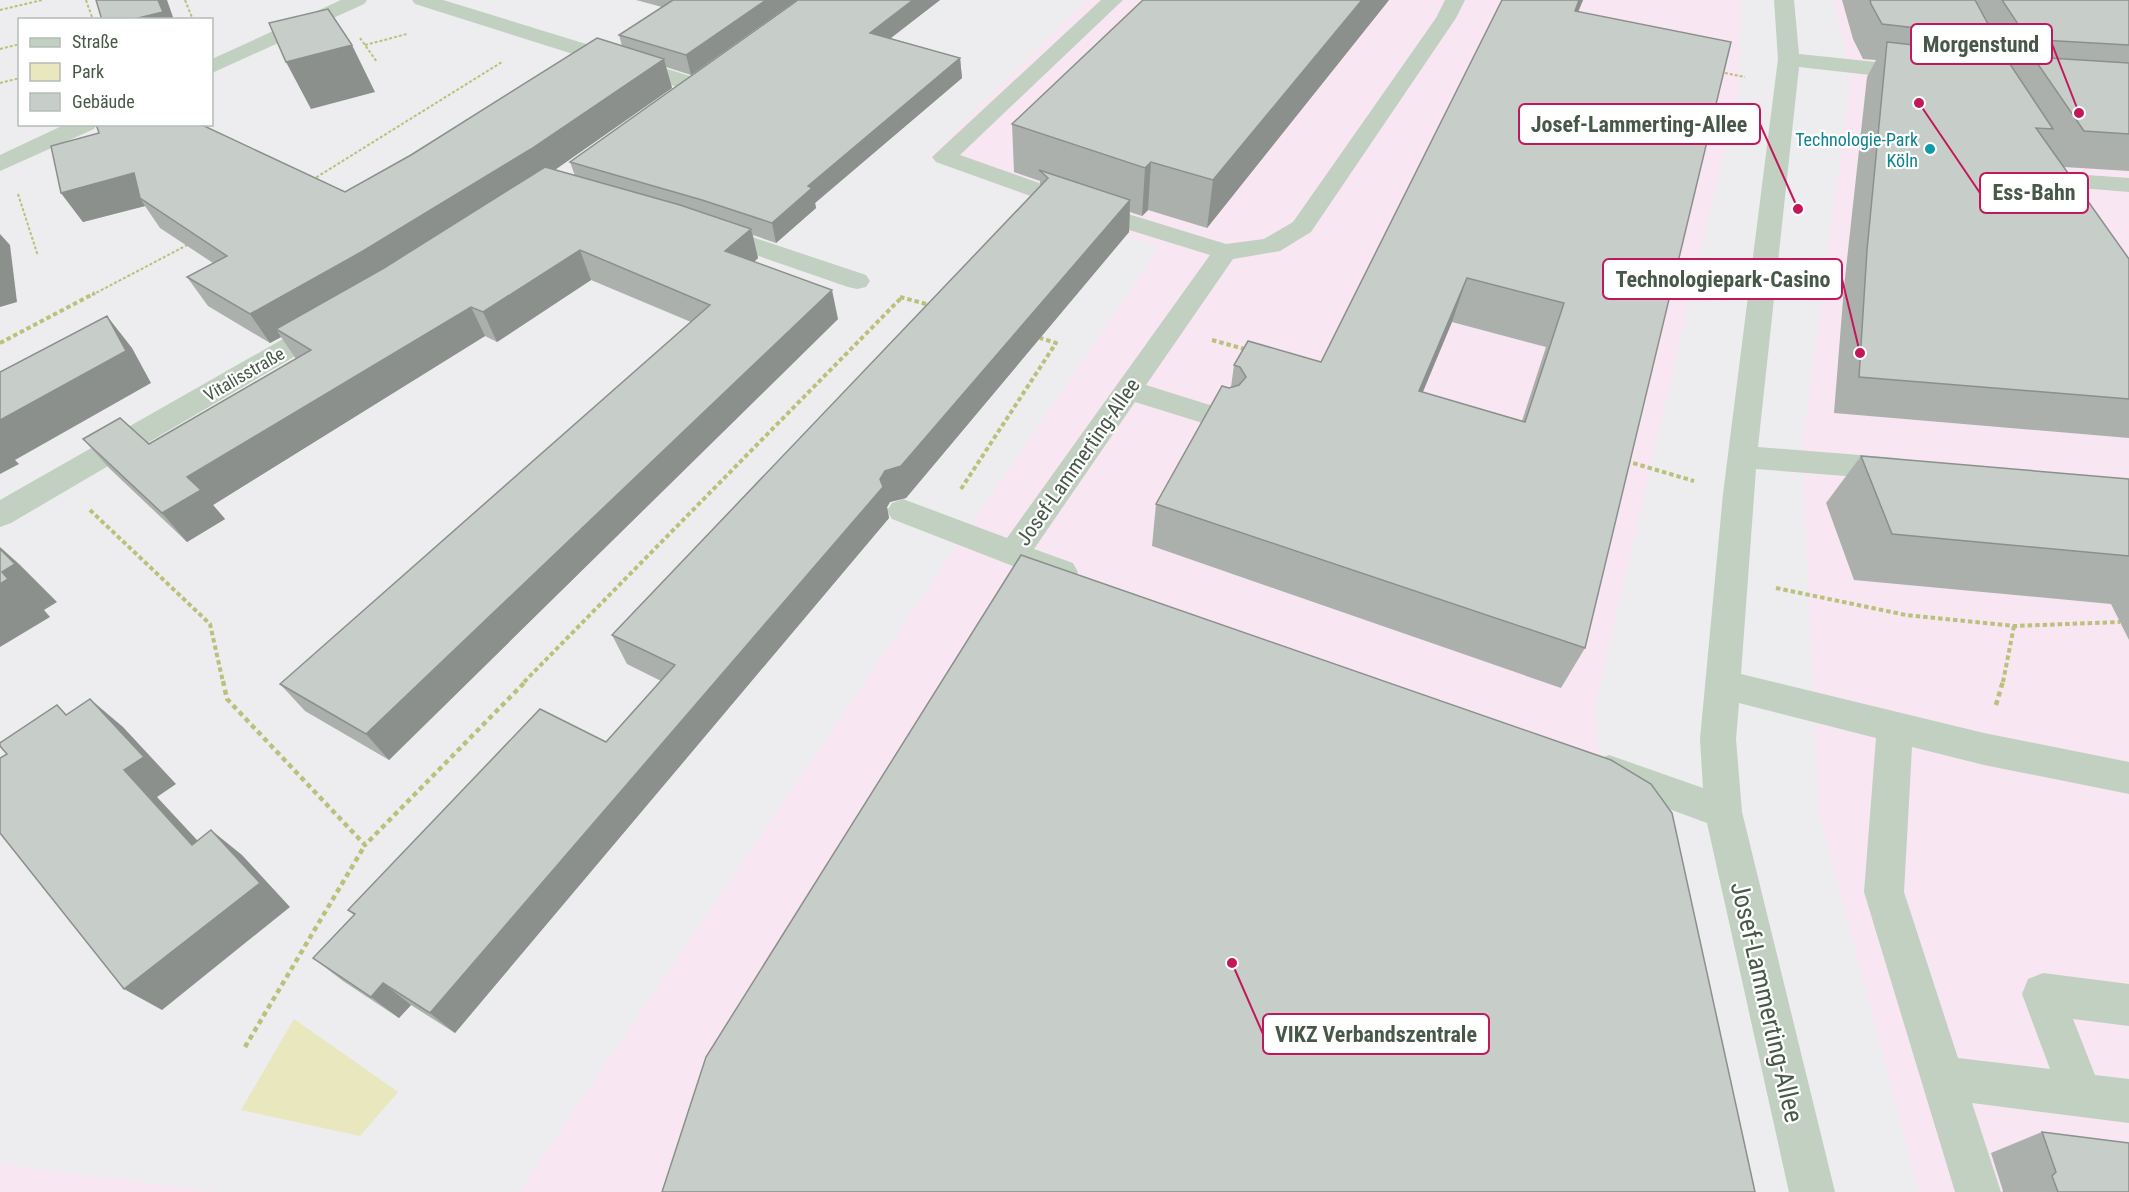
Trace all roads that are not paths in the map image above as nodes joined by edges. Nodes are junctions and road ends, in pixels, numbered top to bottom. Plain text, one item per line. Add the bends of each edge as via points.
1 (357, 0) edge
2 (423, 0) edge
3 (1113, 0) edge
4 (1455, 0) edge
5 (1784, 0) edge
6 (213, 67) edge
7 (1787, 72) junction
8 (1933, 75) edge
9 (668, 104) edge
10 (81, 126) edge
11 (2027, 141) edge
12 (2, 161) edge
13 (2129, 185) edge
14 (687, 224) edge
15 (1225, 252) junction
16 (856, 281) road end
17 (349, 313) edge
18 (1130, 390) junction
19 (1222, 419) edge
20 (1744, 457) junction
21 (1926, 472) edge
22 (903, 511) dead end
23 (0, 515) edge
24 (1013, 554) junction
25 (1088, 581) edge
26 (1722, 684) junction
27 (1895, 727) junction
28 (1579, 760) edge
29 (2129, 778) edge
30 (1723, 812) junction
31 (2129, 1005) edge
32 (1943, 1078) junction
33 (2081, 1095) junction
34 (2129, 1101) edge
35 (1812, 1192) edge
36 (1978, 1192) edge

1 - 6 street
2 - 9 street via 543,37 704,79
3 - 15 street via 944,158
4 - 15 street via 1302,226 1271,246
5 - 7 street, Josef-Lammerting-Allee
7 - 8 street
7 - 20 street, Josef-Lammerting-Allee
10 - 12 street
11 - 13 street via 2051,180
14 - 16 street
15 - 18 street, Josef-Lammerting-Allee
17 - 23 street, Vitalisstraße
18 - 19 street
18 - 24 street, Josef-Lammerting-Allee
20 - 21 street
20 - 26 street, Josef-Lammerting-Allee
22 - 24 street
24 - 25 street, Josef-Lammerting-Allee
26 - 27 street
26 - 30 street, Josef-Lammerting-Allee via 1718,739
27 - 29 street
27 - 32 street via 1884,892
28 - 30 street
30 - 35 street, Josef-Lammerting-Allee
31 - 33 street via 2043,994
32 - 33 street
32 - 36 street
33 - 34 street

